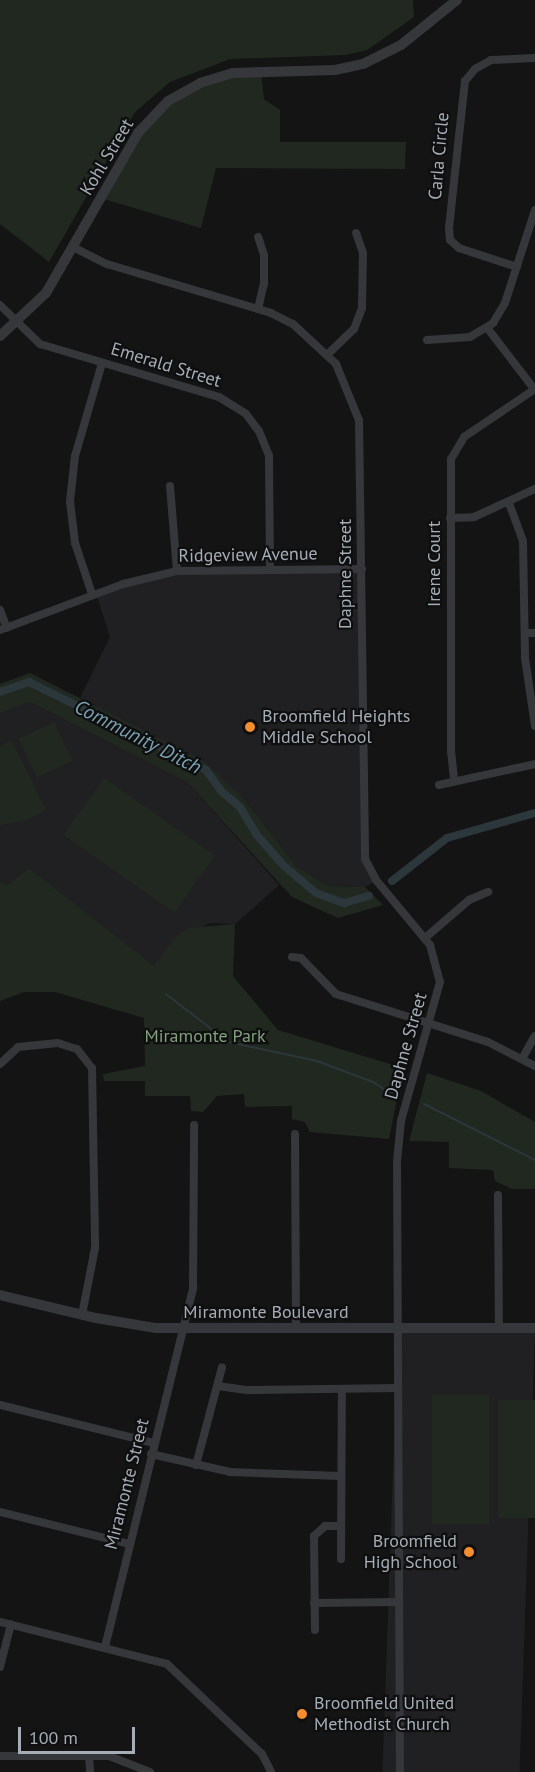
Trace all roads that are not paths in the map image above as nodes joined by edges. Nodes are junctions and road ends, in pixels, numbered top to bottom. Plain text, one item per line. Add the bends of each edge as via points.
1 (455, 2) edge
2 (535, 58) edge
3 (535, 210) edge
4 (356, 233) dead end
5 (258, 237) dead end
6 (73, 247) junction
7 (517, 267) junction
8 (0, 305) edge
9 (258, 309) junction
10 (16, 323) junction
11 (488, 329) junction
12 (0, 336) edge
13 (427, 340) dead end
14 (328, 354) junction
15 (102, 363) junction
16 (535, 389) edge
17 (170, 486) dead end
18 (535, 489) edge
19 (509, 503) junction
20 (450, 518) junction
21 (270, 569) junction
22 (362, 569) junction
23 (177, 571) junction
24 (92, 594) junction
25 (0, 610) edge
26 (3, 629) edge
27 (525, 633) junction
28 (535, 633) edge
29 (535, 726) edge
30 (535, 764) edge
31 (454, 779) junction
32 (439, 785) dead end
33 (488, 892) dead end
34 (425, 938) junction
35 (292, 957) dead end
36 (430, 1024) junction
37 (535, 1036) edge
38 (522, 1059) junction
39 (0, 1064) edge
40 (535, 1066) edge
41 (194, 1125) dead end
42 (295, 1134) dead end
43 (498, 1195) dead end
44 (0, 1295) edge
45 (82, 1315) junction
46 (296, 1328) junction
47 (398, 1328) junction
48 (499, 1328) junction
49 (535, 1328) edge
50 (182, 1329) junction
51 (222, 1367) dead end
52 (218, 1386) junction
53 (398, 1388) junction
54 (342, 1389) junction
55 (0, 1405) edge
56 (154, 1443) junction
57 (151, 1454) junction
58 (196, 1465) junction
59 (341, 1476) junction
60 (0, 1512) edge
61 (341, 1526) junction
62 (129, 1544) junction
63 (341, 1559) dead end
64 (399, 1602) junction
65 (315, 1603) junction
66 (0, 1622) edge
67 (10, 1624) junction
68 (315, 1630) dead end
69 (105, 1647) junction
70 (0, 1667) edge
71 (0, 1756) edge
72 (89, 1756) junction
73 (90, 1772) edge
74 (150, 1772) edge
75 (271, 1772) edge
76 (400, 1772) edge

1 - 6 street, Kohl Street via 400,45 363,64 335,70 233,73 200,83 168,101 138,133
2 - 7 street, Carla Circle via 491,60 475,69 465,81 449,228 450,240 459,249
3 - 7 street
4 - 14 street via 363,253 362,308 354,329
5 - 9 street via 264,255 264,284
6 - 9 street, Daphne Street via 106,264
6 - 10 street, Kohl Street via 46,293
7 - 11 street via 505,303
8 - 10 street, Emerald Street
9 - 14 street, Daphne Street via 293,324
10 - 12 street, Kohl Street
10 - 15 street, Emerald Street via 40,345
11 - 13 street via 470,337
11 - 16 street
14 - 22 street, Daphne Street via 349,388 359,420
15 - 21 street, Emerald Street via 219,397 253,422 269,456
15 - 24 street via 75,456 70,492 74,536
16 - 20 street, Irene Court via 459,442 450,467
17 - 23 street
18 - 19 street
19 - 20 street via 474,517
19 - 27 street via 523,540
20 - 31 street, Irene Court
21 - 22 street, Ridgeview Avenue
21 - 23 street, Ridgeview Avenue
22 - 34 street, Daphne Street via 365,859 376,880
23 - 24 street, Ridgeview Avenue
24 - 26 street, Ridgeview Avenue
25 - 26 street
27 - 28 street
27 - 29 street via 526,677
30 - 31 street
31 - 32 street
33 - 34 street via 469,900
34 - 36 street, Daphne Street via 438,962 440,982
35 - 36 street via 301,958 336,994
36 - 38 street via 488,1042
36 - 47 street, Daphne Street via 398,1144
37 - 38 street
38 - 40 street
39 - 45 street via 18,1047 58,1043 83,1054 94,1077 95,1248
41 - 50 street, Miramonte Street via 196,1263
42 - 46 street
43 - 48 street
44 - 45 street, Miramonte Boulevard
45 - 50 street, Miramonte Boulevard via 135,1326
46 - 47 street, Miramonte Boulevard
46 - 50 street, Miramonte Boulevard
47 - 48 street, Miramonte Boulevard
47 - 53 street, Daphne Street
48 - 49 street, Miramonte Boulevard
50 - 56 street, Miramonte Street
51 - 52 street
52 - 54 street via 248,1390
52 - 58 street
53 - 54 street
53 - 64 street, Daphne Street
54 - 59 street
55 - 56 street
56 - 57 street, Miramonte Street
57 - 58 street
57 - 62 street, Miramonte Street
58 - 59 street via 230,1472
59 - 61 street
60 - 62 street
61 - 63 street
61 - 65 street via 325,1526 314,1536
62 - 69 street, Miramonte Street
64 - 65 street
64 - 76 street, Daphne Street
65 - 68 street
66 - 67 street
67 - 69 street
67 - 70 street
69 - 75 street via 174,1668 262,1754
71 - 72 street
72 - 73 street
72 - 74 street via 121,1758

